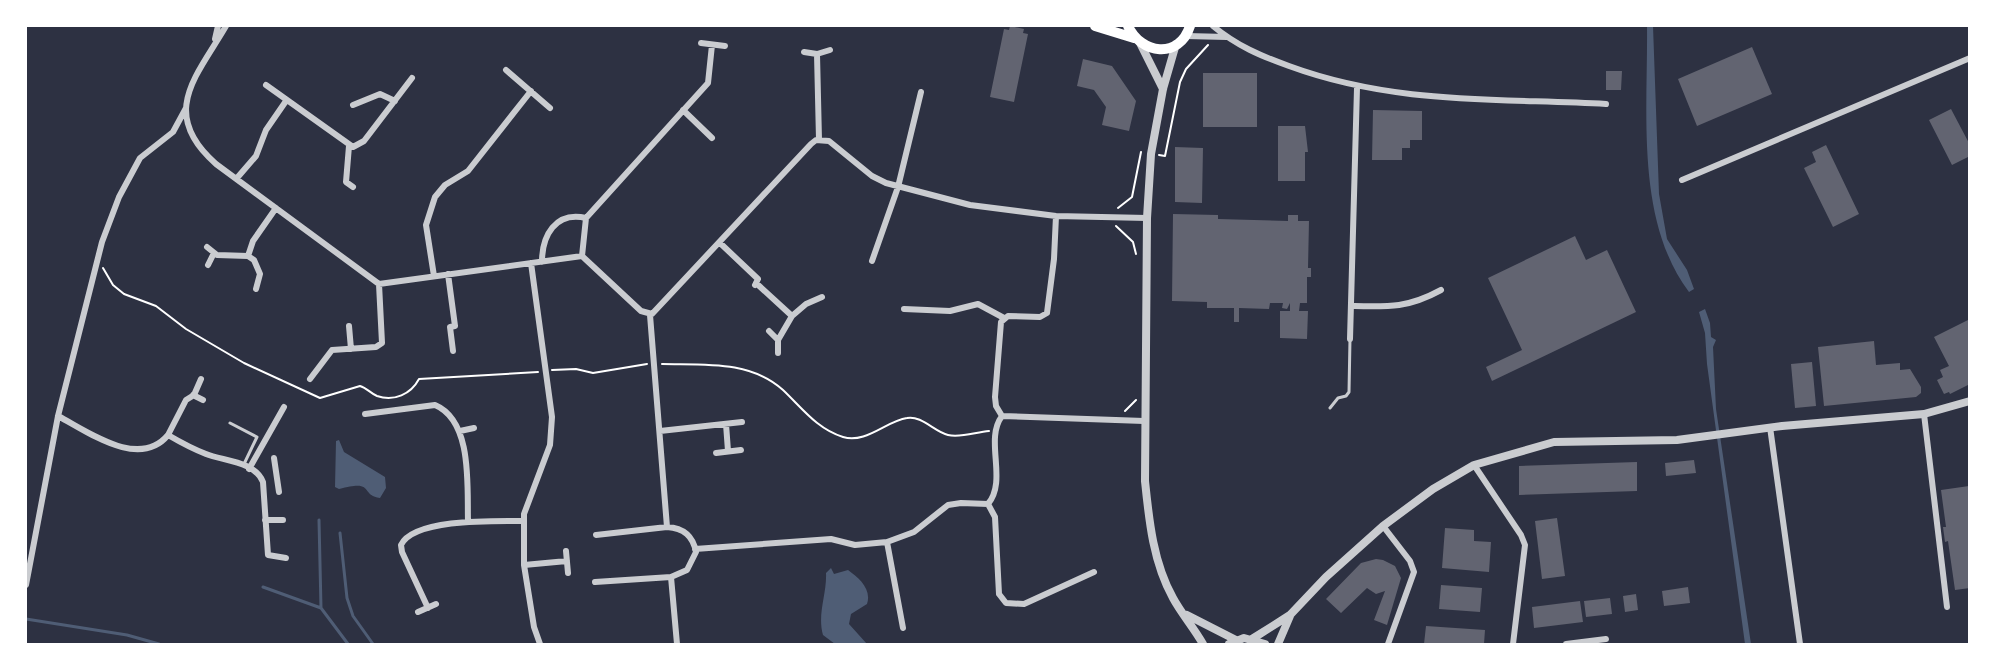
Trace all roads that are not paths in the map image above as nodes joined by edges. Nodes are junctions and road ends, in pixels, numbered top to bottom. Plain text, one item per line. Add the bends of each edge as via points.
1 (218, 26) edge
2 (226, 26) edge
3 (1095, 26) edge
4 (1128, 26) edge
5 (1213, 26) edge
6 (1188, 31) edge
7 (1227, 37) junction
8 (1137, 40) junction
9 (701, 43) dead end
10 (1176, 44) junction
11 (712, 45) junction
12 (725, 46) dead end
13 (213, 48) junction
14 (830, 50) dead end
15 (804, 52) dead end
16 (817, 54) junction
17 (1970, 58) edge
18 (506, 70) dead end
19 (412, 78) dead end
20 (266, 85) dead end
21 (1357, 88) junction
22 (1163, 89) junction
23 (531, 91) junction
24 (921, 92) dead end
25 (286, 101) junction
26 (395, 101) junction
27 (1606, 104) dead end
28 (353, 105) dead end
29 (186, 108) junction
30 (550, 108) dead end
31 (683, 110) junction
32 (712, 138) dead end
33 (819, 140) junction
34 (349, 146) junction
35 (237, 178) junction
36 (1682, 180) dead end
37 (353, 187) dead end
38 (898, 187) junction
39 (276, 208) junction
40 (1056, 216) junction
41 (586, 218) junction
42 (1147, 218) junction
43 (720, 243) junction
44 (207, 246) dead end
45 (214, 253) junction
46 (248, 256) junction
47 (582, 256) junction
48 (872, 261) dead end
49 (542, 262) junction
50 (531, 263) junction
51 (208, 265) dead end
52 (448, 274) junction
53 (434, 276) junction
54 (379, 284) junction
55 (256, 289) dead end
56 (1441, 290) dead end
57 (822, 297) dead end
58 (1352, 306) junction
59 (904, 309) dead end
60 (650, 315) junction
61 (792, 316) junction
62 (1004, 318) junction
63 (349, 326) dead end
64 (769, 332) dead end
65 (1350, 339) joint
66 (778, 340) junction
67 (351, 349) junction
68 (453, 351) dead end
69 (778, 353) dead end
70 (201, 379) dead end
71 (310, 379) dead end
72 (193, 395) junction
73 (203, 400) dead end
74 (1970, 401) edge
75 (284, 407) dead end
76 (1330, 408) dead end
77 (365, 414) dead end
78 (1924, 414) junction
79 (58, 416) junction
80 (1002, 416) junction
81 (1144, 421) junction
82 (742, 422) dead end
83 (230, 423) dead end
84 (726, 424) junction
85 (1770, 427) junction
86 (474, 428) dead end
87 (460, 431) junction
88 (660, 431) junction
89 (168, 435) junction
90 (741, 450) dead end
91 (728, 452) junction
92 (716, 453) dead end
93 (274, 458) dead end
94 (1474, 465) junction
95 (246, 468) junction
96 (276, 474) junction
97 (262, 481) junction
98 (279, 492) dead end
99 (988, 504) junction
100 (265, 520) junction
101 (283, 520) dead end
102 (524, 521) junction
103 (468, 522) junction
104 (1383, 526) junction
105 (667, 527) junction
106 (596, 535) dead end
107 (887, 542) junction
108 (695, 549) junction
109 (566, 551) dead end
110 (286, 558) dead end
111 (567, 561) junction
112 (524, 565) junction
113 (1094, 572) dead end
114 (568, 573) dead end
115 (670, 577) junction
116 (595, 582) dead end
117 (26, 585) edge
118 (436, 604) dead end
119 (1947, 607) dead end
120 (428, 608) junction
121 (418, 612) dead end
122 (1186, 615) junction
123 (1290, 615) junction
124 (903, 628) dead end
125 (1252, 639) junction
126 (1606, 639) dead end
127 (1232, 642) edge
128 (540, 645) edge
129 (676, 645) edge
130 (1203, 645) edge
131 (1265, 645) edge
132 (1278, 645) edge
133 (1388, 645) edge
134 (1513, 645) edge
135 (1566, 645) edge
136 (1800, 645) edge

1 - 13 street
2 - 13 street
3 - 8 main road
4 - 8 main road
5 - 7 street
6 - 7 street
6 - 10 main road
7 - 21 street via 1248,51
8 - 10 main road via 1161,49
8 - 22 street
9 - 11 street
10 - 22 street
11 - 12 street
11 - 31 street via 709,82
13 - 29 street via 192,79
14 - 16 street
15 - 16 street
16 - 33 street
17 - 36 street
18 - 23 street
19 - 26 street
20 - 25 street
21 - 27 street via 1501,102
21 - 58 street
22 - 42 street via 1151,154
23 - 30 street
23 - 53 street via 468,171 445,185 435,197 426,225
24 - 38 street
25 - 34 street
25 - 35 street via 266,130 256,156
26 - 28 street via 380,94
26 - 34 street via 362,143
29 - 35 street via 195,141
29 - 79 street via 173,132 140,158 110,218 94,266
31 - 32 street
31 - 41 street
33 - 38 street via 829,141 872,176
33 - 43 street
34 - 37 street via 346,181
35 - 39 street
38 - 40 street via 984,208
38 - 48 street
39 - 46 street via 253,241
39 - 54 street
40 - 42 street
40 - 62 street via 1047,313 1040,317
41 - 47 street
41 - 49 street via 573,217 554,225 543,242
42 - 81 street
43 - 60 street
43 - 61 street via 758,279 755,284
44 - 45 street
45 - 46 street
45 - 51 street
46 - 55 street via 259,268
47 - 49 street
47 - 60 street
49 - 50 street
50 - 52 street
50 - 102 street via 552,427 548,450 527,500
52 - 53 street
52 - 68 street via 455,326 450,327
53 - 54 street
54 - 67 street via 383,342 376,347
56 - 58 street via 1397,308
57 - 61 street
58 - 65 street
59 - 62 street via 950,311 978,304
60 - 88 street
61 - 66 street
62 - 80 street via 995,397
63 - 67 street
64 - 66 street
65 - 76 lane via 1349,393
66 - 69 street
67 - 71 street via 330,351
70 - 72 street
72 - 73 street
72 - 89 street via 186,400
74 - 78 street
75 - 95 street
77 - 87 street via 435,405 456,420
78 - 85 street
78 - 119 street
79 - 89 street via 123,448 148,448
79 - 117 street
80 - 81 street
80 - 99 street via 996,431 996,486
81 - 122 street via 1146,491 1157,557 1173,598
82 - 84 street
83 - 95 lane via 257,437
84 - 88 street
84 - 91 street
85 - 94 street via 1696,438 1554,441
85 - 136 street
86 - 87 street
87 - 103 street
88 - 105 street
89 - 95 street
90 - 91 street
91 - 92 street
93 - 96 street
94 - 104 street
94 - 134 street via 1525,542
95 - 97 street
96 - 97 street
96 - 98 street
97 - 100 street
99 - 107 street via 948,505 914,532
99 - 113 street via 995,517 999,594 1006,603 1024,604
100 - 101 street
100 - 110 street via 268,555
102 - 103 street
102 - 112 street
103 - 120 street via 424,529 402,542 402,552
104 - 123 street
104 - 133 street via 1414,572
105 - 106 street
105 - 108 street via 685,531
107 - 108 street via 855,546 831,539
107 - 124 street
108 - 115 street via 691,567
109 - 111 street
111 - 112 street
111 - 114 street
112 - 128 street
115 - 116 street
115 - 129 street
118 - 120 street
120 - 121 street
122 - 127 street
122 - 130 street
123 - 125 street
123 - 132 street
125 - 127 street
125 - 131 street
126 - 135 street

